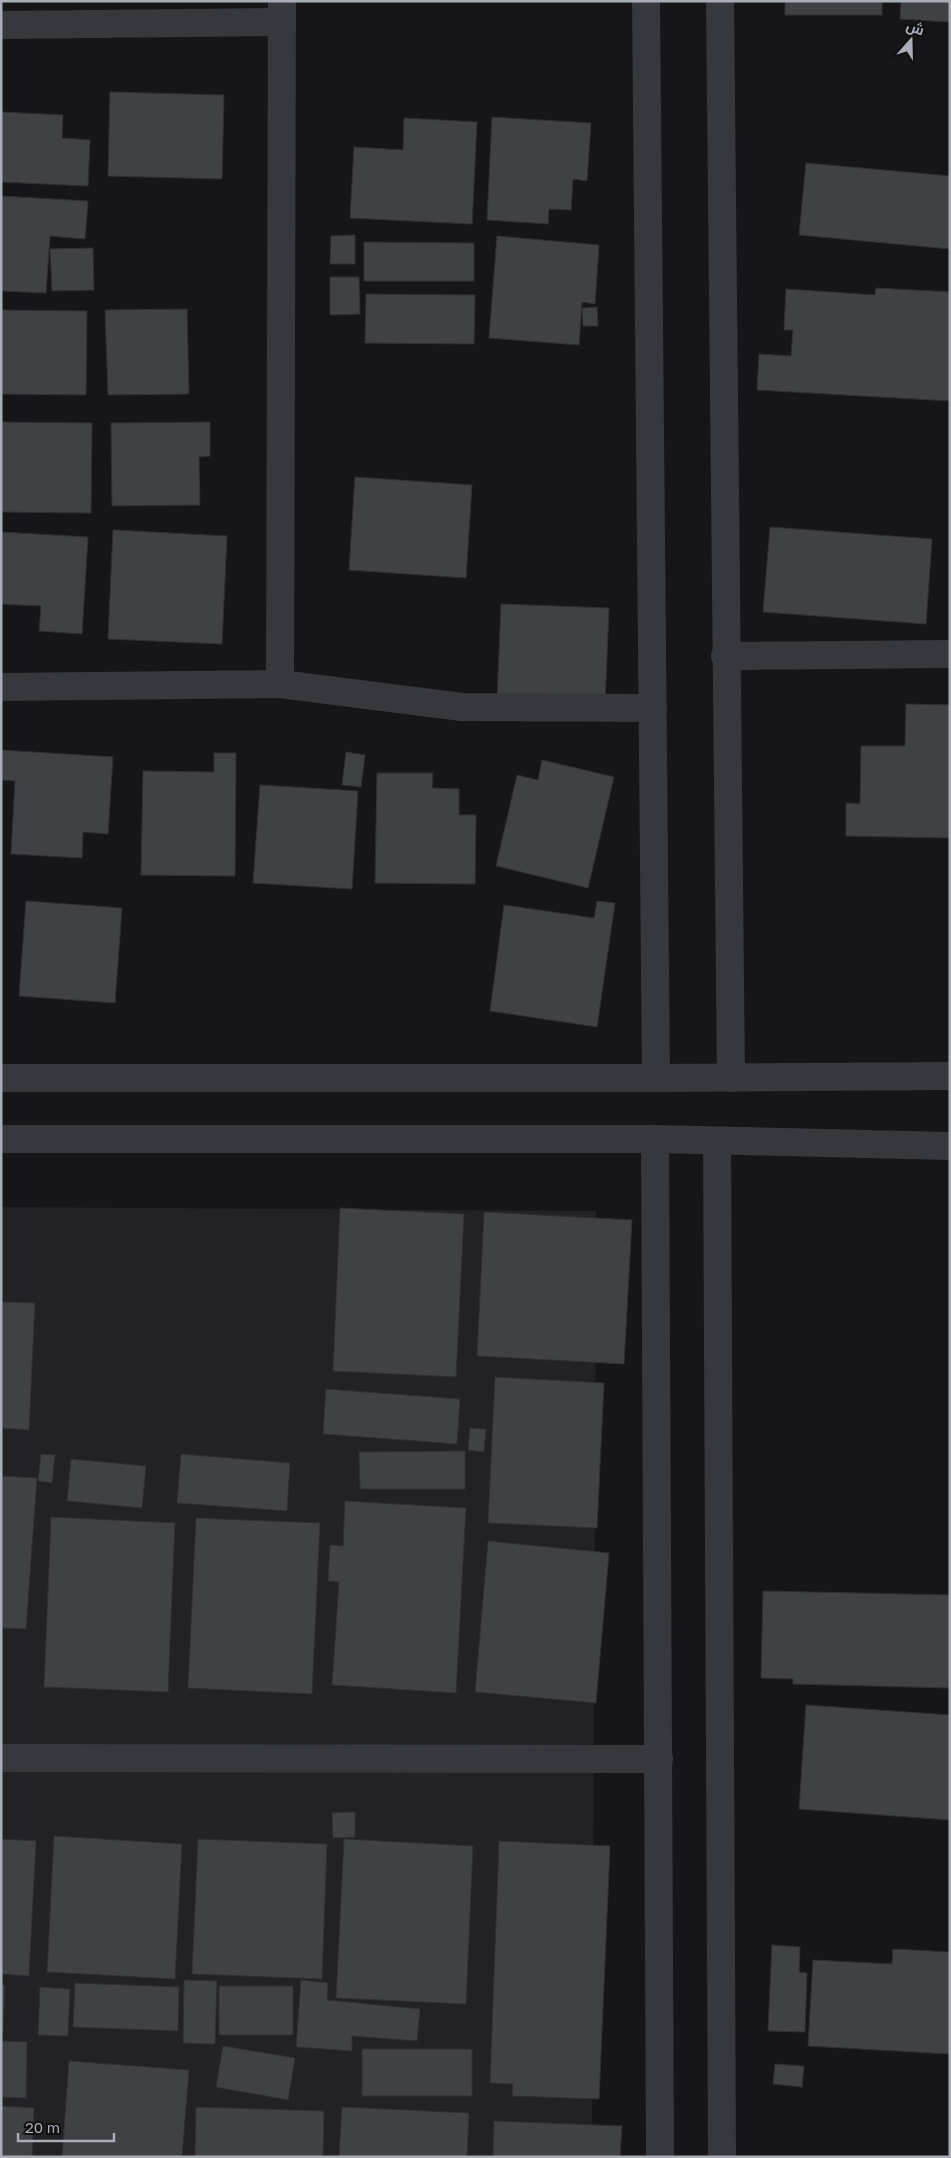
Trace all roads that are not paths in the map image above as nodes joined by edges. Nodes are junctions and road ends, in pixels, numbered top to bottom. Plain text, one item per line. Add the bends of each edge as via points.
1 (646, 1) edge
2 (720, 1) edge
3 (282, 12) edge
4 (1, 25) edge
5 (950, 654) edge
6 (725, 656) junction
7 (280, 684) junction
8 (1, 687) edge
9 (652, 708) junction
10 (950, 1076) edge
11 (1, 1078) edge
12 (656, 1078) junction
13 (730, 1078) junction
14 (1, 1139) edge
15 (655, 1139) junction
16 (717, 1141) junction
17 (950, 1146) edge
18 (1, 1758) edge
19 (659, 1759) junction
20 (660, 2157) edge
21 (722, 2157) edge

1 - 9 street
2 - 6 street
3 - 4 street
3 - 7 street
5 - 6 street
6 - 13 street
7 - 8 street
7 - 9 street via 462,707
9 - 12 street
10 - 13 street
11 - 12 street
12 - 13 street
14 - 15 street
15 - 16 street
15 - 19 street
16 - 17 street
16 - 21 street
18 - 19 street
19 - 20 street

